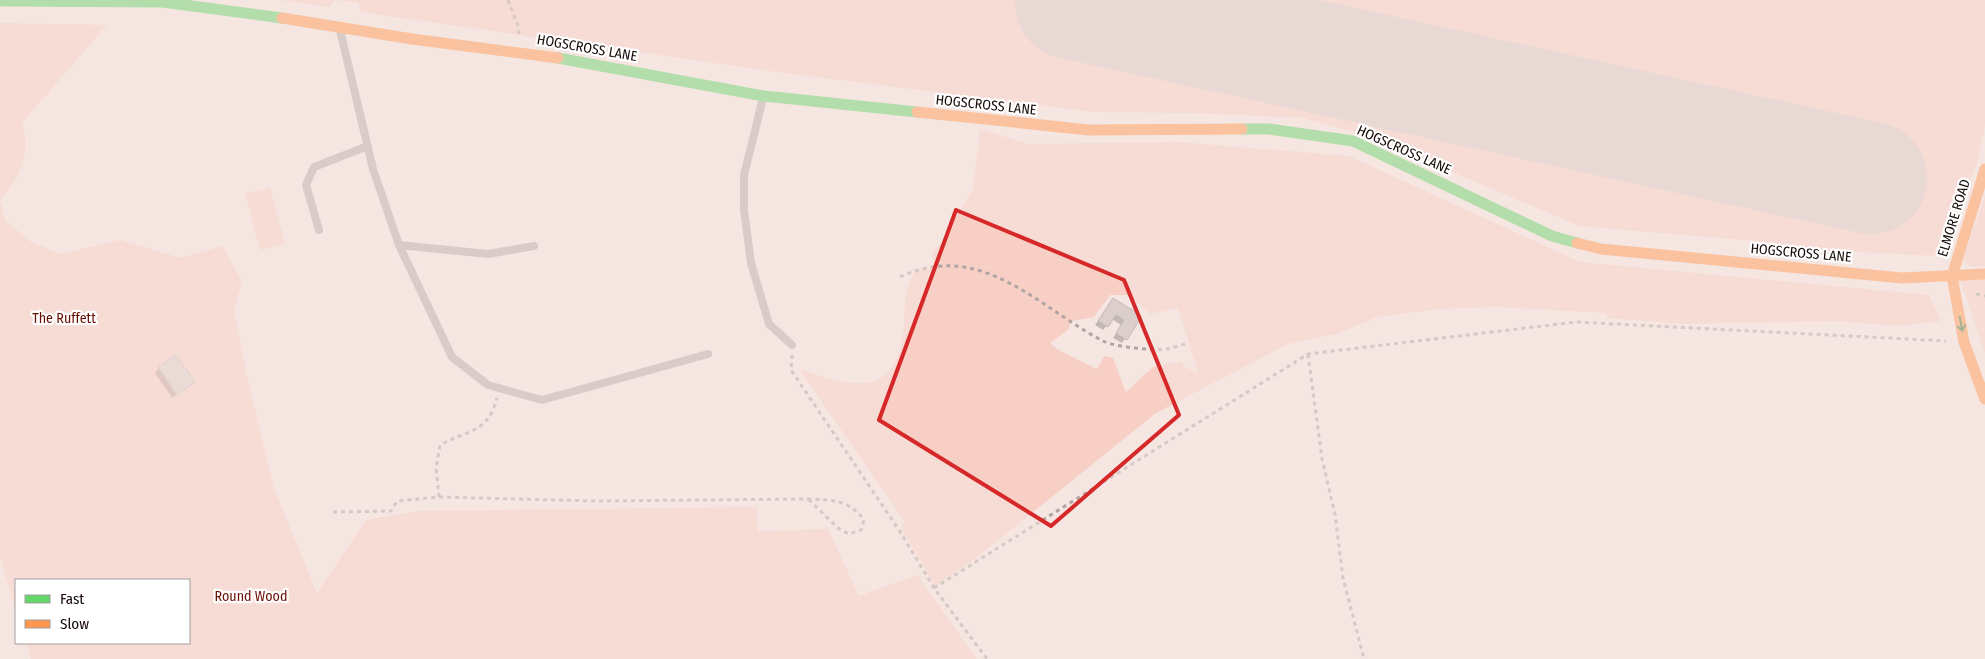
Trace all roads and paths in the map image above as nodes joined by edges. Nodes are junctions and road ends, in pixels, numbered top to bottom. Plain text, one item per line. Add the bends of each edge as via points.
1 (508, 0) edge
2 (0, 1) edge
3 (339, 26) junction
4 (532, 53) junction
5 (764, 96) junction
6 (368, 146) junction
7 (1985, 169) edge
8 (319, 230) dead end
9 (399, 245) junction
10 (534, 246) dead end
11 (1985, 274) edge
12 (1952, 276) junction
13 (900, 277) dead end
14 (1964, 342) junction
15 (1186, 344) dead end
16 (792, 345) joint
17 (708, 354) dead end
18 (1308, 354) junction
19 (500, 388) junction
20 (1985, 398) edge
21 (439, 497) junction
22 (808, 499) junction
23 (333, 512) dead end
24 (934, 588) junction
25 (987, 659) edge
26 (1364, 659) edge

1 - 4 path via 519,28 519,43
2 - 3 street, HOGSCROSS LANE via 162,2
3 - 4 street, HOGSCROSS LANE via 412,39
3 - 6 lane
4 - 5 street, HOGSCROSS LANE
5 - 12 street, HOGSCROSS LANE via 1090,130 1269,128 1353,141 1552,236 1601,250 1902,278
5 - 16 lane via 744,175 744,210 751,263 769,324
6 - 8 lane via 314,167 306,184
6 - 9 lane
7 - 12 street, ELMORE ROAD
9 - 10 lane via 488,254
9 - 19 lane via 452,358 488,385
11 - 12 street, HOGSCROSS LANE
12 -> 14 street
13 - 15 path via 916,270 965,266 992,274 1029,294 1105,342 1167,349
14 - 18 path via 1576,322
14 - 20 street
16 - 24 path via 791,370 899,530
17 - 19 lane via 542,400
18 - 24 path
18 - 26 path via 1343,578
19 - 21 path via 493,412 482,427 440,445 436,468
21 - 22 path via 596,501
21 - 23 path via 397,501 391,511
22 - 22 path via 838,500 864,520 861,530 849,534 838,529
24 - 25 path

